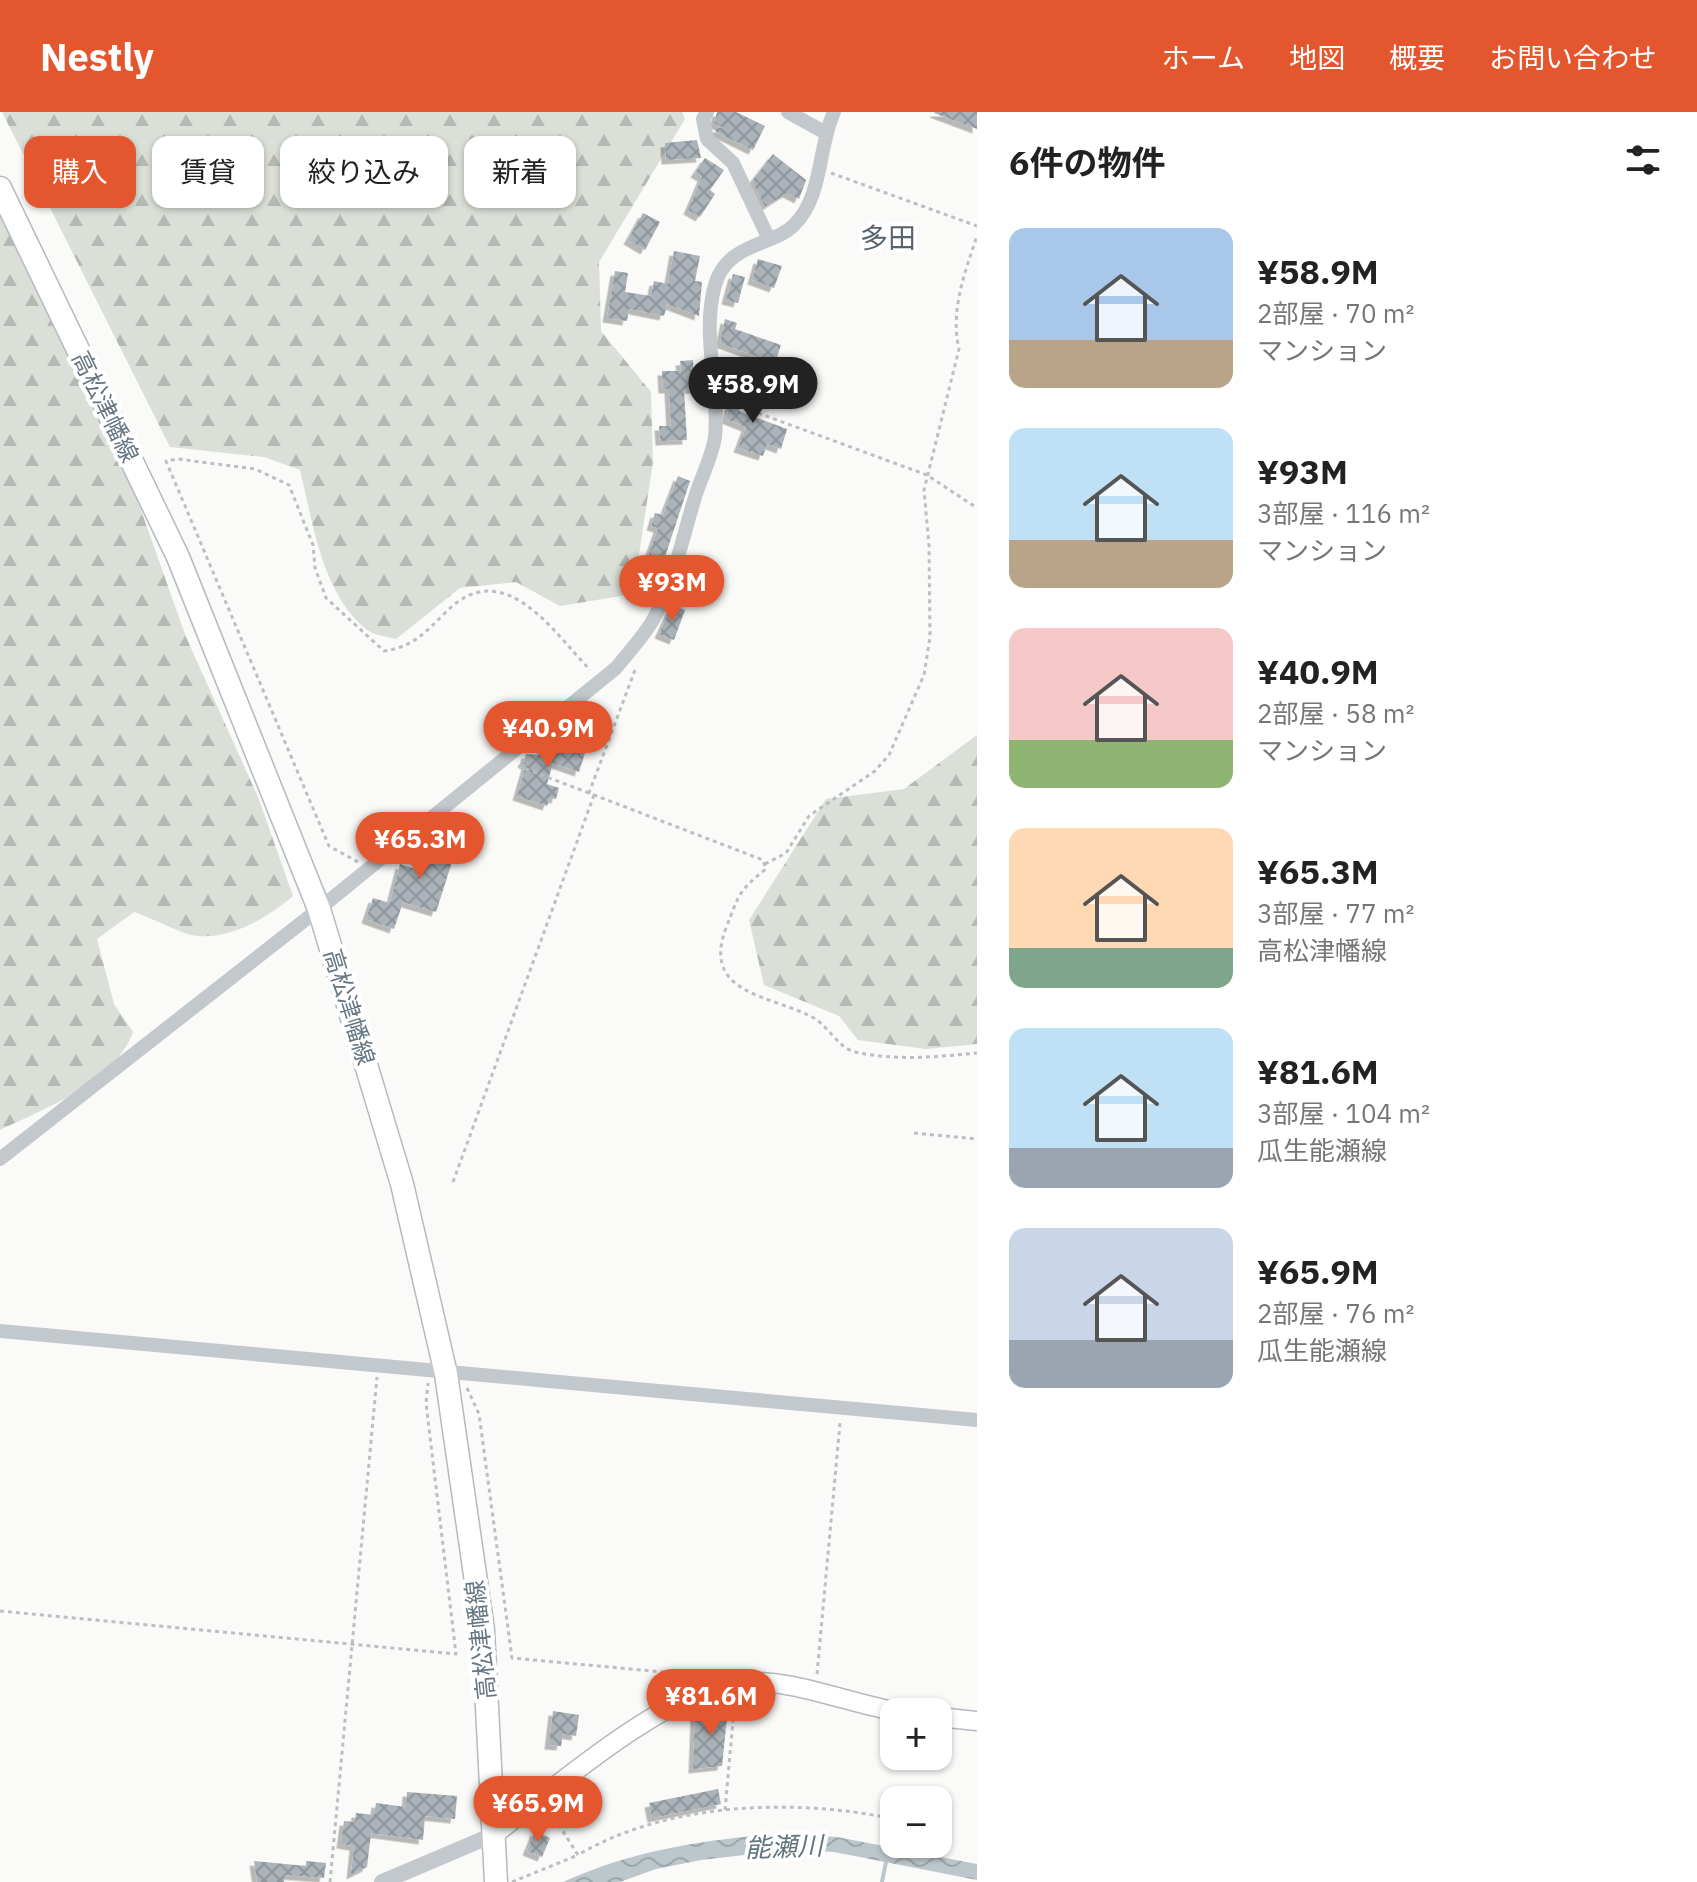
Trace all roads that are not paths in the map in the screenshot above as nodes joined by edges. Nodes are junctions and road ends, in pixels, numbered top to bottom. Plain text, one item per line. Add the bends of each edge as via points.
1 (707, 112) edge
2 (788, 112) edge
3 (834, 112) edge
4 (826, 133) junction
5 (0, 188) edge
6 (768, 237) junction
7 (319, 909) junction
8 (0, 1159) edge
9 (0, 1331) edge
10 (446, 1374) junction
11 (977, 1420) edge
12 (880, 1708) edge
13 (952, 1718) edge
14 (977, 1721) edge
15 (495, 1834) junction
16 (382, 1882) edge
17 (496, 1882) edge

1 - 6 street via 707,139 733,163
2 - 4 street
3 - 4 street
4 - 6 street via 820,169 801,216 792,227
5 - 7 main road, 高松津幡線 via 178,557
6 - 7 street via 736,255 715,283 715,438 653,621 616,668
7 - 8 street
7 - 10 main road, 高松津幡線 via 402,1184
9 - 10 street
10 - 11 street
10 - 15 main road, 高松津幡線 via 483,1630
12 - 15 main road via 775,1684 736,1682 707,1688 666,1708
13 - 14 main road
15 - 16 street
15 - 17 main road, 高松津幡線

